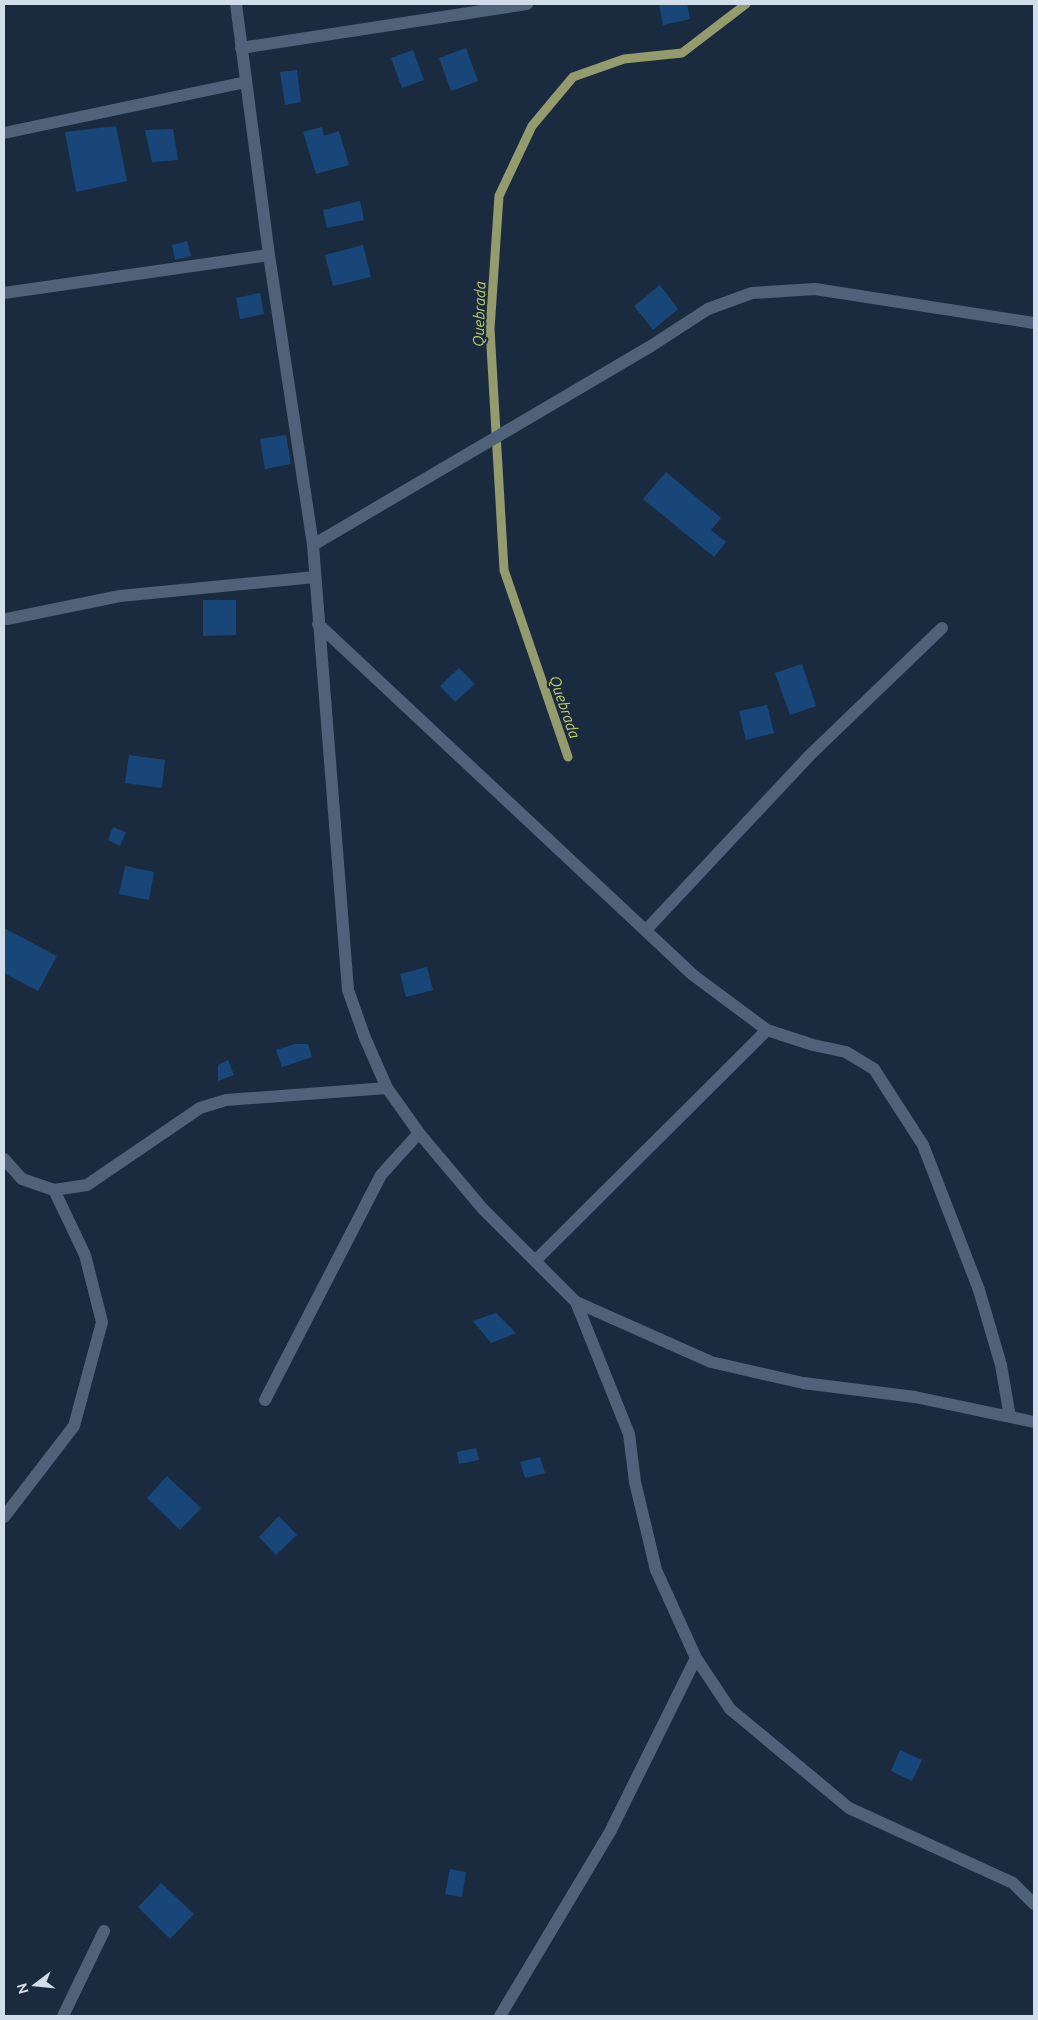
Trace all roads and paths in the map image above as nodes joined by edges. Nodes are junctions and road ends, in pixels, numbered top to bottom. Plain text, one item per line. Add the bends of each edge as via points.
1 (236, 4) edge
2 (527, 4) edge
3 (241, 48) junction
4 (246, 82) junction
5 (4, 132) edge
6 (269, 255) junction
7 (4, 292) edge
8 (1034, 323) edge
9 (313, 545) junction
10 (315, 577) junction
11 (7, 619) dead end
12 (318, 624) junction
13 (942, 628) dead end
14 (646, 930) junction
15 (767, 1030) junction
16 (387, 1088) junction
17 (419, 1133) junction
18 (4, 1159) edge
19 (54, 1190) junction
20 (535, 1261) junction
21 (576, 1302) junction
22 (265, 1400) dead end
23 (1010, 1417) junction
24 (1034, 1422) edge
25 (4, 1517) edge
26 (696, 1658) junction
27 (1034, 1904) edge
28 (104, 1931) dead end
29 (63, 2016) edge
30 (500, 2016) edge

1 - 3 street
2 - 3 street
3 - 4 street
4 - 5 street
4 - 6 street
6 - 7 street
6 - 9 street
8 - 9 street via 815,289 752,293 708,308 651,346
9 - 10 street
10 - 11 street via 120,596
10 - 12 street
12 - 14 street
12 - 16 street via 348,990
13 - 14 street via 810,755
14 - 15 street via 693,975
15 - 20 street
15 - 23 street via 846,1052 874,1069 922,1145 979,1290 1001,1365
16 - 17 street
16 - 19 street via 226,1100 200,1108 87,1185
17 - 20 street via 482,1208
17 - 22 street via 381,1175
18 - 19 street via 22,1179
19 - 25 street via 85,1255 102,1322 74,1426
20 - 21 street
21 - 23 street via 711,1362 803,1384 915,1397
21 - 26 street via 630,1434 635,1482 656,1570
23 - 24 street
26 - 27 street via 730,1709 849,1808 1012,1883
26 - 30 street via 610,1832
28 - 29 street

